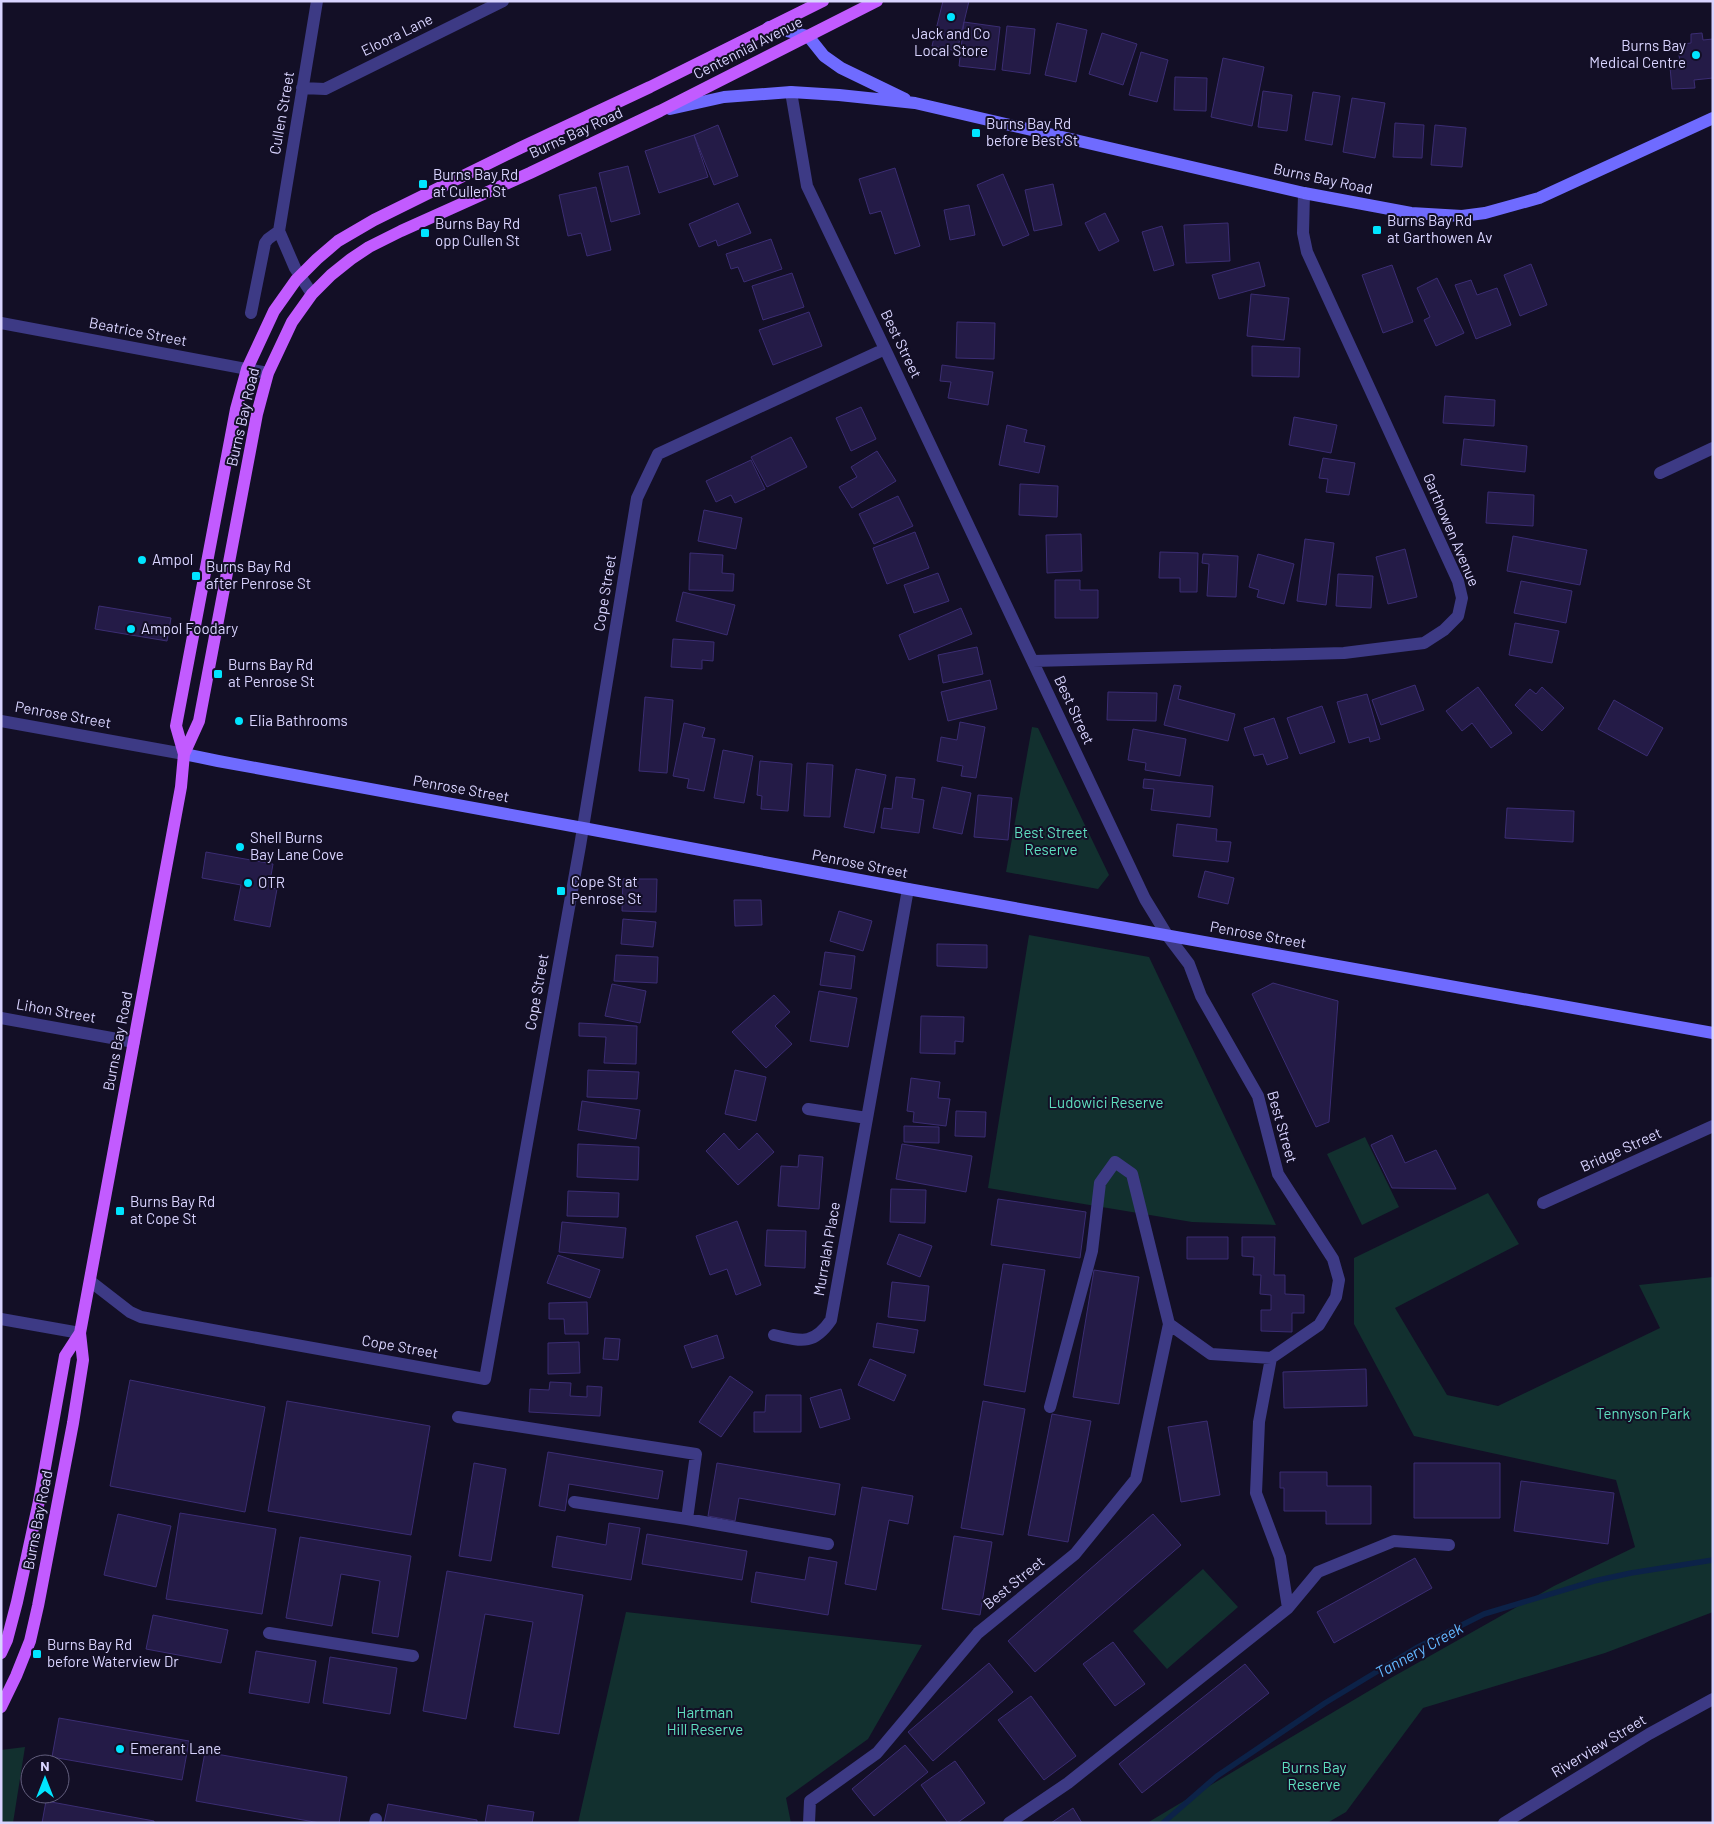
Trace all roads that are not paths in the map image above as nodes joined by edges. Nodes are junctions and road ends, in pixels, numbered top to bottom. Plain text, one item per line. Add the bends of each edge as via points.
1 (317, 1) edge
2 (504, 1) edge
3 (823, 1) edge
4 (876, 1) edge
5 (769, 27) junction
6 (808, 36) junction
7 (650, 87) joint
8 (302, 88) junction
9 (791, 92) junction
10 (915, 104) junction
11 (660, 111) junction
12 (1713, 118) edge
13 (1304, 193) junction
14 (279, 231) junction
15 (301, 275) junction
16 (312, 294) junction
17 (251, 313) dead end
18 (1, 323) edge
19 (885, 349) junction
20 (247, 369) junction
21 (268, 373) junction
22 (1713, 448) edge
23 (1660, 473) dead end
24 (1033, 661) junction
25 (1, 721) edge
26 (184, 754) junction
27 (583, 828) junction
28 (908, 889) junction
29 (1167, 935) junction
30 (1, 1018) edge
31 (1713, 1033) edge
32 (134, 1042) junction
33 (808, 1109) dead end
34 (867, 1118) junction
35 (1713, 1126) edge
36 (1543, 1203) dead end
37 (90, 1281) junction
38 (1, 1319) edge
39 (1169, 1324) junction
40 (80, 1334) junction
41 (774, 1335) dead end
42 (1271, 1358) junction
43 (1050, 1406) dead end
44 (458, 1417) dead end
45 (574, 1502) dead end
46 (687, 1519) junction
47 (828, 1544) dead end
48 (1450, 1545) dead end
49 (1288, 1608) junction
50 (270, 1633) dead end
51 (1, 1653) edge
52 (413, 1656) dead end
53 (1713, 1699) edge
54 (1, 1707) edge
55 (1011, 1821) edge
56 (809, 1823) edge
57 (1504, 1823) edge

1 - 8 street, Cullen Street
2 - 8 street, Eloora Lane via 325,88
3 - 5 main road, Centennial Avenue
4 - 6 main road, Centennial Avenue
5 - 6 main road
5 - 7 main road, Centennial Avenue
6 - 10 main road, Burns Bay Road via 824,56 841,68
6 - 11 main road, Centennial Avenue
7 - 15 main road, Burns Bay Road via 358,229
8 - 14 street, Cullen Street
9 - 10 main road, Burns Bay Road
9 - 11 main road, Burns Bay Road via 724,97
9 - 19 street, Best Street via 806,186
10 - 13 main road, Burns Bay Road
11 - 16 main road, Burns Bay Road via 369,247 338,269
12 - 13 main road, Burns Bay Road via 1539,198 1485,214 1411,214
13 - 24 street, Garthowen Avenue via 1303,233 1308,252 1458,581 1462,598 1458,616 1424,643 1344,654
14 - 15 street
14 - 17 street via 265,243
15 - 16 street
15 - 20 main road, Burns Bay Road via 274,311
16 - 21 main road, Burns Bay Road via 292,322
18 - 20 street, Beatrice Street
19 - 24 street, Best Street
19 - 27 street, Cope Street via 658,454 637,498
20 - 21 street, Beatrice Street
20 - 26 main road, Burns Bay Road via 236,409 176,726
21 - 26 main road, Burns Bay Road via 257,414 199,722
22 - 23 street
24 - 29 street, Best Street via 1145,898
25 - 26 street, Penrose Street
26 - 27 main road, Penrose Street
26 - 32 main road, Burns Bay Road via 181,787
27 - 28 main road, Penrose Street
27 - 37 street, Cope Street via 485,1379 141,1317
28 - 29 main road, Penrose Street
28 - 34 street, Murralah Place
29 - 31 main road, Penrose Street
29 - 42 street, Best Street via 1189,964 1201,996 1258,1096 1278,1174 1333,1259 1339,1280 1336,1297 1319,1325
30 - 32 street, Lihon Street
32 - 37 main road, Burns Bay Road
33 - 34 street
34 - 41 street, Murralah Place via 832,1320 811,1340
35 - 36 street, Bridge Street
37 - 40 main road, Burns Bay Road
38 - 40 street
39 - 42 street via 1211,1354
39 - 43 street, Best Street via 1132,1174 1115,1162 1100,1183 1092,1251
39 - 56 street, Best Street via 1136,1479 1075,1554 978,1633 877,1753 810,1801
40 - 51 main road, Burns Bay Road via 65,1356 39,1501 17,1602
40 - 54 main road, Burns Bay Road via 84,1360 38,1606 30,1641
42 - 49 street via 1259,1422 1256,1493 1280,1557
44 - 46 street via 696,1454
45 - 46 street
46 - 47 street
48 - 49 street via 1394,1541 1318,1572
49 - 55 street via 1068,1783
50 - 52 street
53 - 57 street, Riverview Street via 1649,1734

